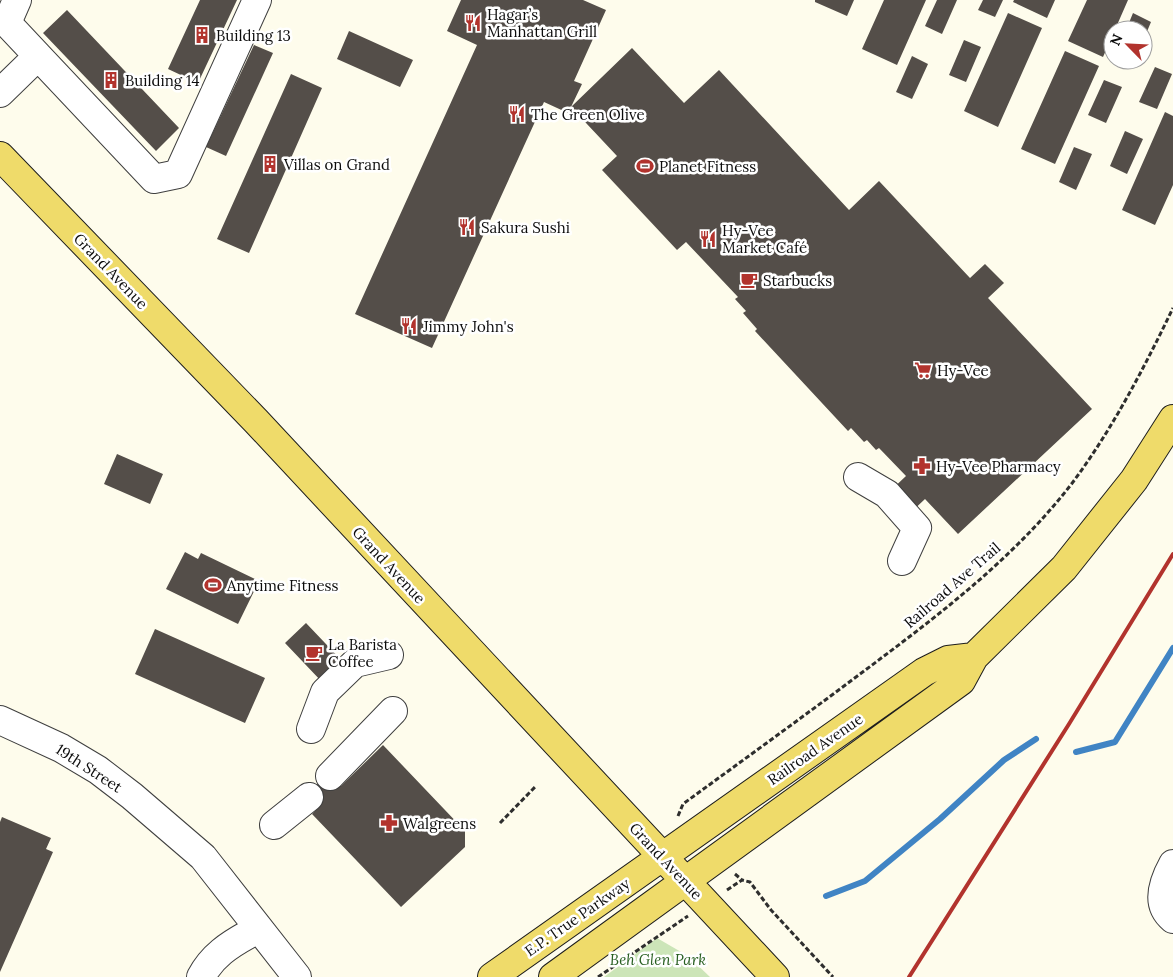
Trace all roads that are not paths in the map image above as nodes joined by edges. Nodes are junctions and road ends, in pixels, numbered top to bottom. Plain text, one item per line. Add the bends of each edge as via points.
1 (257, 0) edge
2 (8, 13) edge
3 (38, 56) junction
4 (0, 93) edge
5 (0, 156) edge
6 (1173, 419) edge
7 (858, 477) dead end
8 (902, 562) dead end
9 (388, 655) dead end
10 (974, 657) junction
11 (393, 711) dead end
12 (0, 720) edge
13 (311, 729) dead end
14 (330, 776) dead end
15 (309, 797) dead end
16 (274, 825) dead end
17 (170, 829) junction
18 (662, 857) junction
19 (1173, 864) edge
20 (684, 881) junction
21 (1173, 919) edge
22 (249, 934) junction
23 (201, 977) edge
24 (281, 977) edge
25 (297, 977) edge
26 (492, 977) edge
27 (553, 977) edge
28 (775, 977) edge

1 - 3 street via 178,174 154,180
2 - 3 street
3 - 4 street
5 - 18 main road, Grand Avenue via 256,422
6 - 10 main road, Railroad Avenue via 1134,480 1064,568
7 - 8 street via 887,494 917,528
9 - 13 street via 355,663 324,692
10 - 18 main road, Railroad Avenue via 948,660 924,672
10 - 20 main road, Railroad Avenue via 954,687
11 - 14 street
12 - 17 street, 19th Street via 61,748 98,770
15 - 16 street
17 - 22 street, 19th Street
17 - 25 street, 19th Street via 203,857
18 - 20 main road, Grand Avenue
18 - 26 main road, E.P. True Parkway
19 - 21 street via 1162,887 1162,902
20 - 27 main road
20 - 28 main road, Grand Avenue
22 - 23 street via 208,964
22 - 24 street, 19th Street

